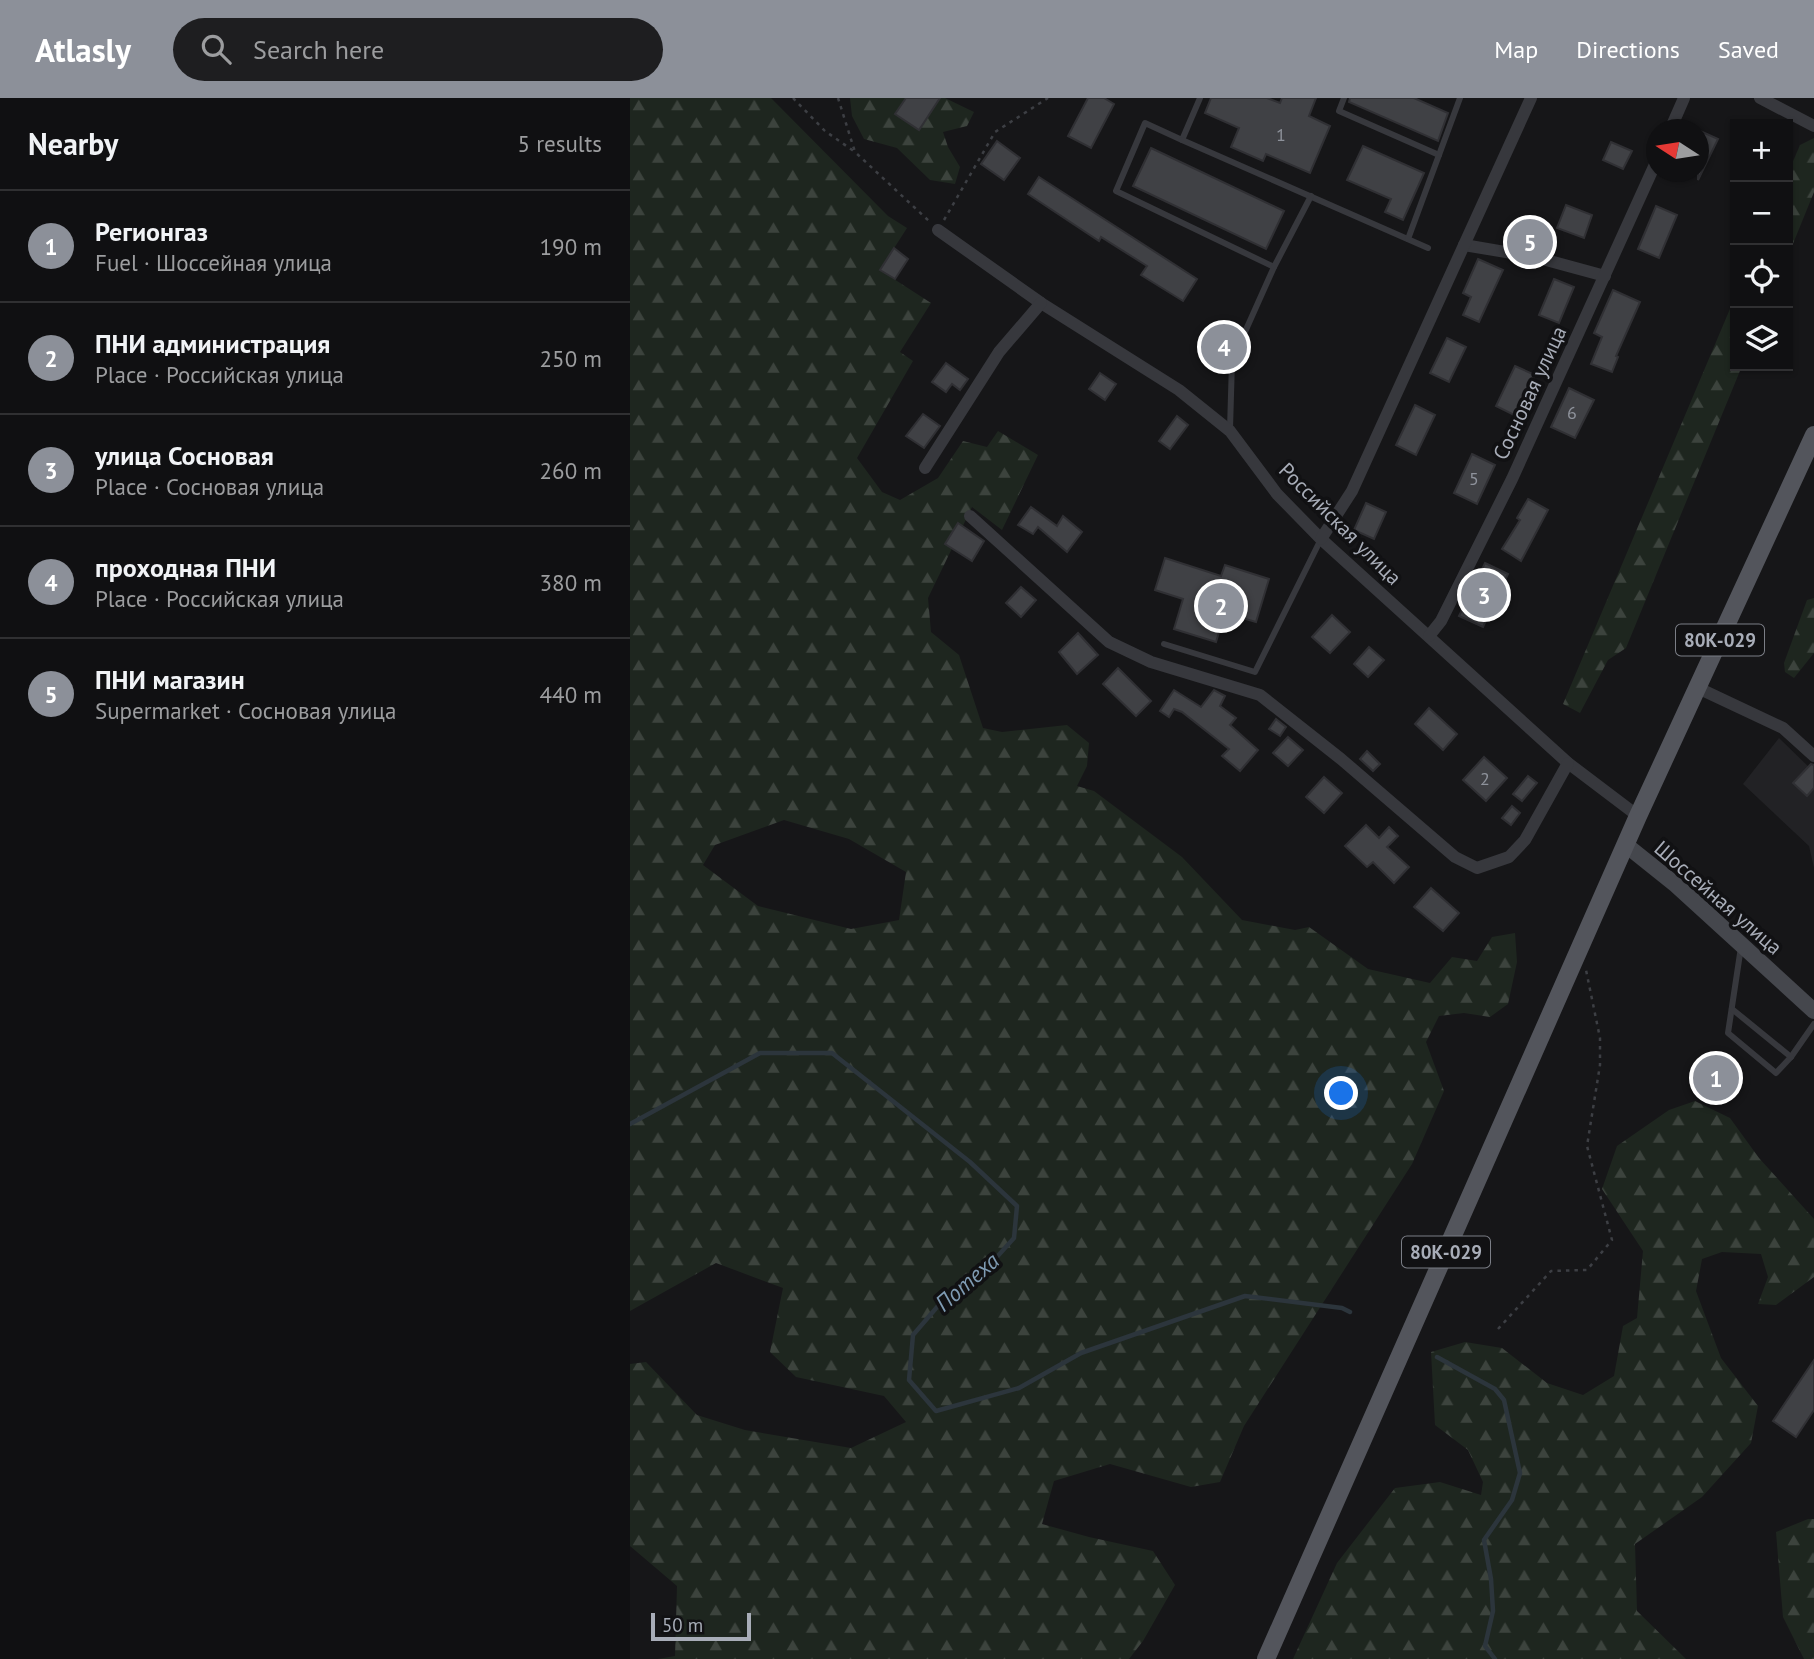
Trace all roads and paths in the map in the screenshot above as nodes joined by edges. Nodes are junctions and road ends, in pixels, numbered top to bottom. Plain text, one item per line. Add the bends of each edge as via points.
1 (793, 98) edge
2 (838, 98) edge
3 (1048, 98) edge
4 (1200, 98) edge
5 (1344, 98) edge
6 (1460, 98) edge
7 (1531, 98) edge
8 (1685, 98) edge
9 (1759, 98) edge
10 (1675, 119) edge
11 (1814, 126) edge
12 (1182, 140) junction
13 (855, 152) junction
14 (1439, 155) junction
15 (1647, 182) edge
16 (1311, 196) junction
17 (938, 230) junction
18 (1408, 239) junction
19 (1464, 245) junction
20 (1429, 248) dead end
21 (1274, 267) junction
22 (1605, 276) junction
23 (1041, 303) junction
24 (1230, 431) junction
25 (1814, 435) edge
26 (925, 468) dead end
27 (970, 516) dead end
28 (1321, 539) junction
29 (1429, 636) junction
30 (1164, 644) dead end
31 (1698, 688) junction
32 (1814, 756) edge
33 (1568, 763) junction
34 (1638, 816) junction
35 (1626, 845) junction
36 (1741, 945) junction
37 (1575, 960) junction
38 (1732, 1009) junction
39 (1814, 1011) edge
40 (1814, 1024) edge
41 (1791, 1058) junction
42 (1498, 1329) dead end
43 (1266, 1659) edge

1 - 13 path via 825,131
2 - 13 path
3 - 17 path via 995,132
4 - 12 lane
5 - 14 lane via 1339,111
6 - 14 lane
7 - 19 street
8 - 10 street
9 - 11 street
12 - 16 lane
12 - 21 lane via 1145,123 1116,191
13 - 17 path
14 - 18 lane
15 - 22 street, Сосновая улица
16 - 18 lane
16 - 21 lane
17 - 23 street, Российская улица
18 - 20 lane
19 - 22 street via 1535,257
19 - 28 street via 1352,491
21 - 24 lane via 1232,361
22 - 29 street, Сосновая улица via 1512,479 1441,621
23 - 24 street, Российская улица via 1179,390
23 - 26 street via 999,352
24 - 28 street, Российская улица via 1277,494
25 - 31 main road, 80К-029
27 - 33 street via 1109,642 1150,662 1260,695 1455,858 1477,868 1509,857 1525,841
28 - 29 street, Российская улица
28 - 30 lane via 1255,672
29 - 33 street, Российская улица
31 - 32 street via 1783,728
31 - 34 main road, 80К-029
33 - 34 street, Российская улица
34 - 35 main road, 80К-029
35 - 36 street, Шоссейная улица
35 - 37 main road, 80К-029
36 - 38 lane
36 - 39 street, Шоссейная улица
37 - 42 path via 1585,964 1600,1038 1601,1065 1587,1146 1612,1240 1587,1270 1551,1271
37 - 43 main road, 80К-029
38 - 41 lane
38 - 41 lane via 1728,1034 1776,1073
40 - 41 lane

